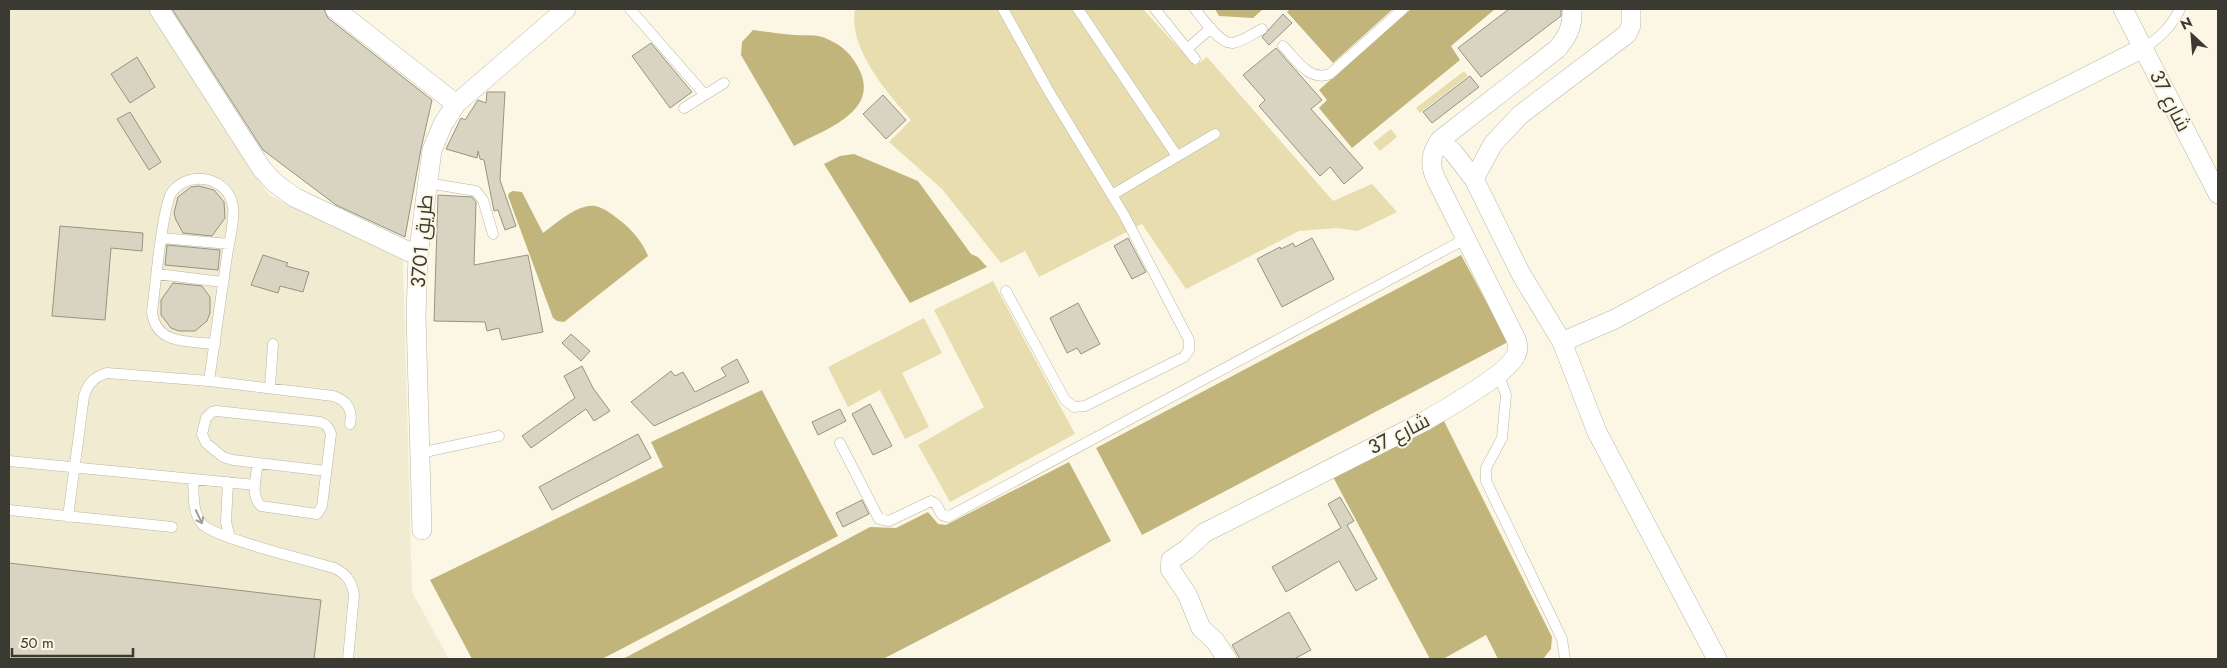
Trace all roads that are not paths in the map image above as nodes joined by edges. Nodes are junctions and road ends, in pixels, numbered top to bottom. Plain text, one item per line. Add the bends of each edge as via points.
1 (159, 9) edge
2 (335, 9) edge
3 (566, 9) edge
4 (630, 9) edge
5 (1003, 9) edge
6 (1078, 9) edge
7 (1155, 9) edge
8 (1195, 9) edge
9 (1403, 9) edge
10 (1572, 9) edge
11 (1631, 9) edge
12 (2123, 9) edge
13 (2180, 9) edge
14 (1211, 28) junction
15 (1262, 29) dead end
16 (1283, 46) dead end
17 (2143, 48) junction
18 (1187, 49) junction
19 (1195, 59) dead end
20 (724, 84) dead end
21 (705, 95) junction
22 (456, 104) junction
23 (684, 108) dead end
24 (1215, 134) dead end
25 (1440, 140) junction
26 (1177, 156) junction
27 (1474, 178) junction
28 (427, 183) junction
29 (2218, 194) edge
30 (1112, 195) junction
31 (493, 234) dead end
32 (162, 238) junction
33 (1467, 238) junction
34 (229, 244) junction
35 (418, 256) junction
36 (157, 274) junction
37 (224, 282) junction
38 (1006, 291) dead end
39 (1562, 342) junction
40 (214, 344) junction
41 (273, 344) dead end
42 (1498, 373) junction
43 (209, 380) junction
44 (270, 387) junction
45 (350, 424) dead end
46 (499, 436) dead end
47 (840, 443) dead end
48 (420, 453) junction
49 (9, 460) edge
50 (258, 463) junction
51 (75, 467) junction
52 (326, 471) junction
53 (193, 479) junction
54 (228, 482) junction
55 (256, 485) junction
56 (9, 510) edge
57 (68, 517) junction
58 (172, 527) dead end
59 (422, 530) dead end
60 (230, 538) junction
61 (348, 659) edge
62 (1227, 659) edge
63 (1565, 659) edge
64 (1717, 659) edge

1 - 35 street via 275,183 294,197
2 - 22 street
3 - 22 street, طريق 3701
4 - 21 lane
5 - 30 lane via 1059,110
6 - 26 lane
7 - 18 lane
8 - 14 lane
9 - 16 lane via 1325,76 1309,72
10 - 25 street via 1573,22 1557,49
11 - 27 street via 1631,25 1627,34 1520,115 1493,144
12 - 17 street, شارع 37
13 - 17 lane via 2158,39
14 - 15 lane via 1228,43 1237,42
14 - 18 lane
17 - 29 street, شارع 37
17 - 39 street via 1724,260 1615,319
18 - 19 lane
20 - 21 lane
21 - 23 lane
22 - 28 street, طريق 3701 via 436,138
24 - 26 lane
25 - 27 street
25 - 33 street, شارع 37 via 1432,155 1432,171
26 - 30 lane
27 - 39 street via 1521,274
28 - 31 lane via 476,191 483,200
28 - 35 street, طريق 3701
30 - 38 lane via 1189,340 1189,350 1184,357 1086,406 1074,407 1065,400
32 - 34 lane
32 - 34 lane via 171,193 185,181 204,179 221,186 232,200
32 - 36 lane
33 - 42 street, شارع 37 via 1517,341 1516,356
33 - 47 lane via 948,517 942,515 931,501 889,521 879,519
34 - 37 lane
35 - 48 street, طريق 3701 via 416,316
36 - 37 lane
36 - 40 lane via 152,312 158,331 176,340
37 - 40 lane
39 - 64 street via 1597,432
40 - 43 lane
41 - 44 lane
42 - 62 street, شارع 37 via 1425,421 1204,532 1171,560 1170,569 1190,600 1201,628
42 - 63 lane via 1506,395 1502,438 1486,468 1486,480 1562,639
43 - 44 lane
43 - 51 lane via 107,373 91,381 84,396
44 - 45 lane via 340,398 349,407
46 - 48 lane
48 - 59 street, طريق 3701
49 - 51 lane
50 - 52 lane
50 - 52 lane via 228,459 206,443 202,434 208,414 217,411 324,423 331,434
50 - 55 lane
51 - 53 lane
51 - 57 lane
52 - 55 lane via 322,506 316,514 261,506 255,496
53 - 54 lane
53 -> 60 lane via 195,512 203,525
54 - 55 lane
54 - 60 lane via 226,522
56 - 57 lane
57 - 58 lane
60 - 61 lane via 334,568 346,575 354,595

